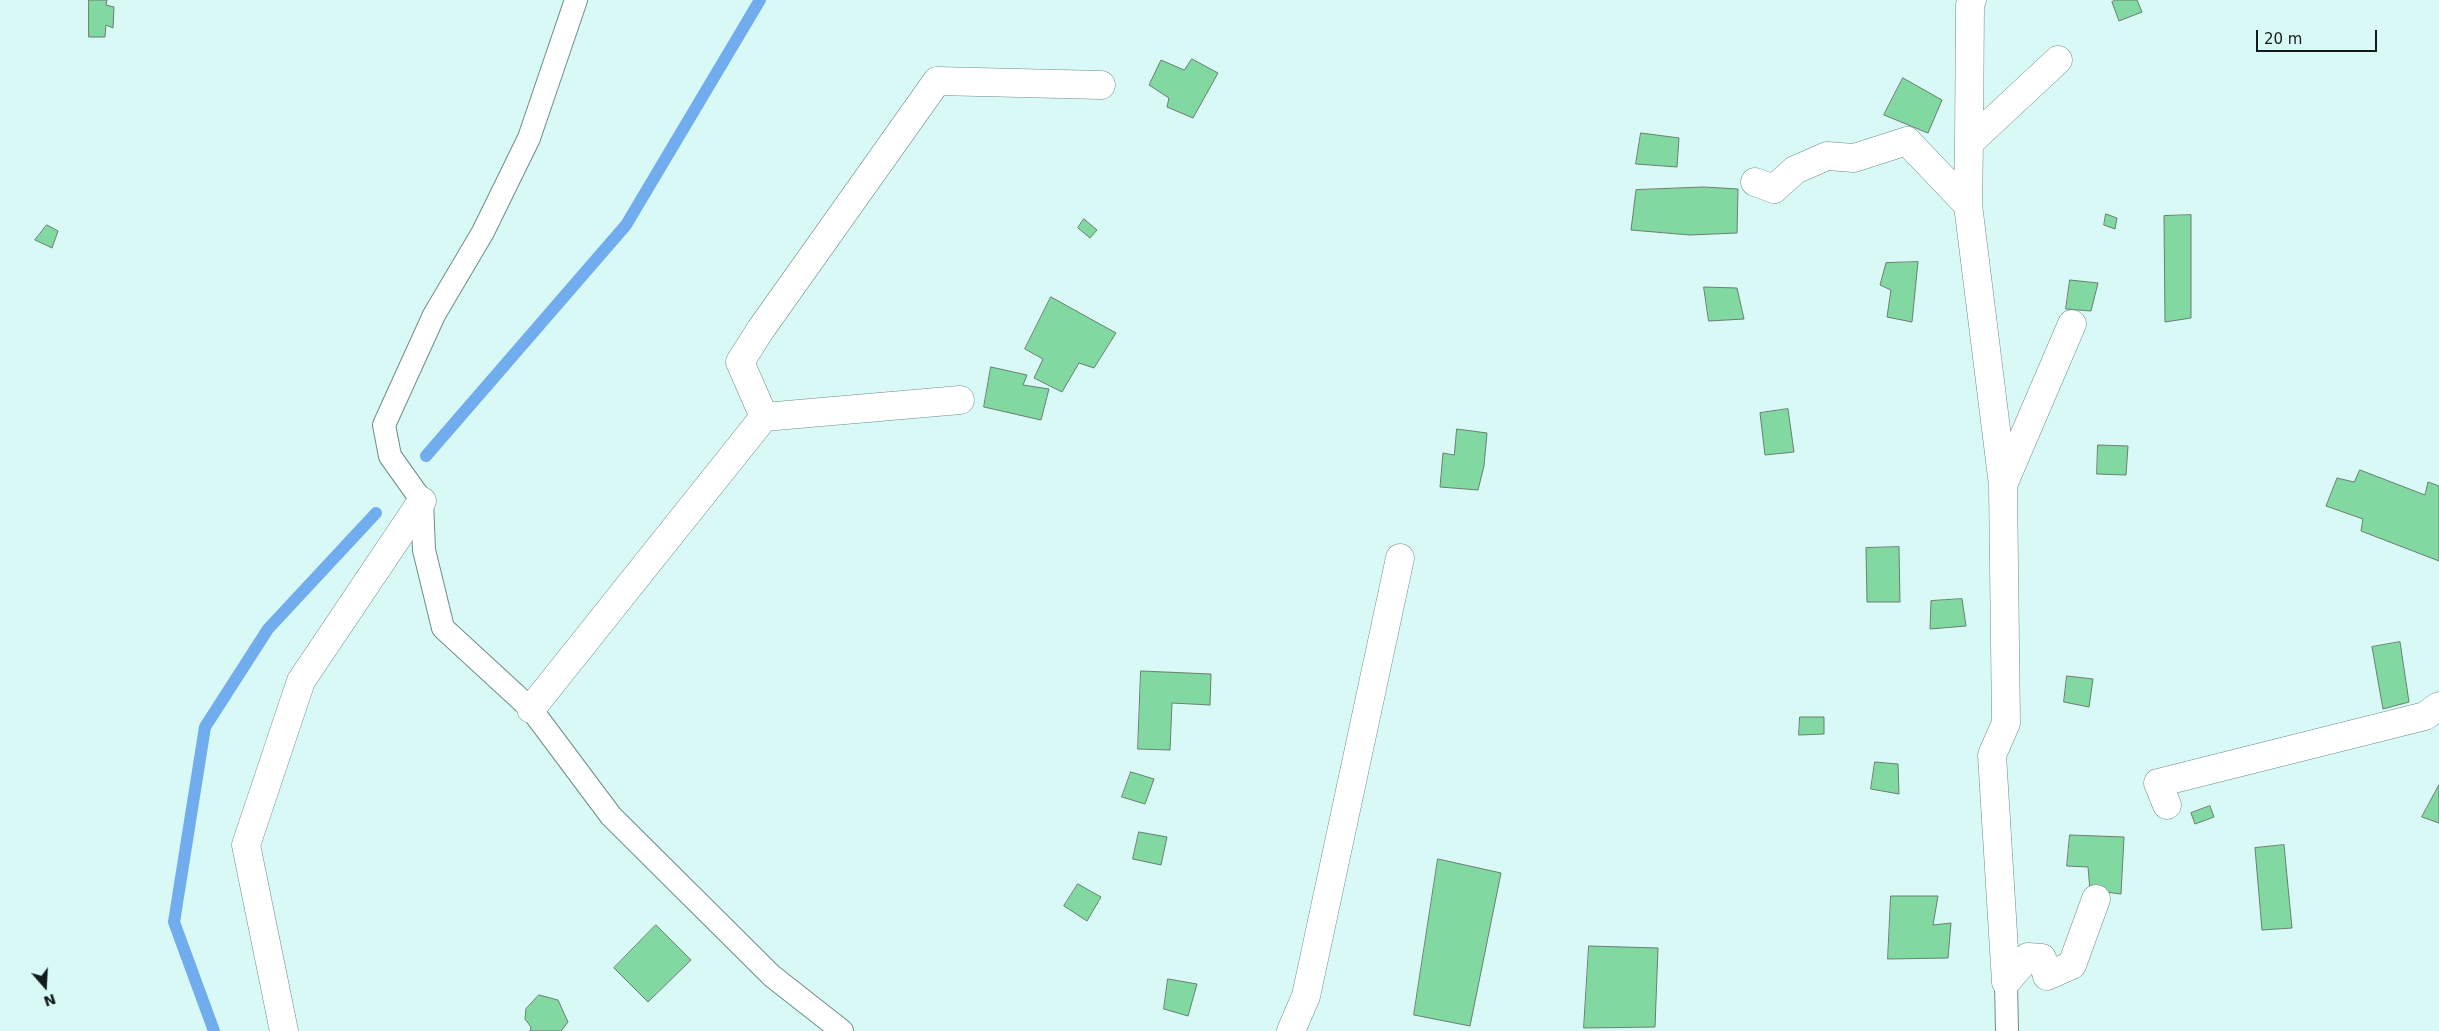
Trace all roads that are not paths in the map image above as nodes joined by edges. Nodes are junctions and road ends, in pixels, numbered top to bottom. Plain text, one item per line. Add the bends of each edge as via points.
1 (576, 0) edge
2 (1972, 0) edge
3 (2058, 60) dead end
4 (1102, 85) dead end
5 (1969, 143) junction
6 (1754, 182) dead end
7 (1968, 204) junction
8 (2072, 324) dead end
9 (960, 400) dead end
10 (764, 417) junction
11 (2003, 485) junction
12 (422, 501) junction
13 (1400, 558) dead end
14 (2439, 706) edge
15 (530, 709) junction
16 (2168, 805) dead end
17 (2096, 899) dead end
18 (2006, 982) junction
19 (284, 1031) edge
20 (842, 1031) edge
21 (1291, 1031) edge
22 (2008, 1031) edge

1 - 12 lane via 529,138 484,232 434,315 384,425 390,456
2 - 5 street
3 - 5 street
4 - 10 street via 937,81 740,362
5 - 7 street
6 - 7 street via 1774,189 1795,170 1827,156 1854,158 1907,142
7 - 11 street
8 - 11 street
9 - 10 street
10 - 15 street
11 - 18 street via 2006,723 1992,755
12 - 15 lane via 424,550 443,628
12 - 19 street via 301,681 246,845
13 - 21 street via 1306,996
14 - 16 street via 2425,716 2158,783
15 - 20 lane via 611,816 772,976
17 - 18 street via 2072,965 2046,976 2042,958 2028,957
18 - 22 lane

